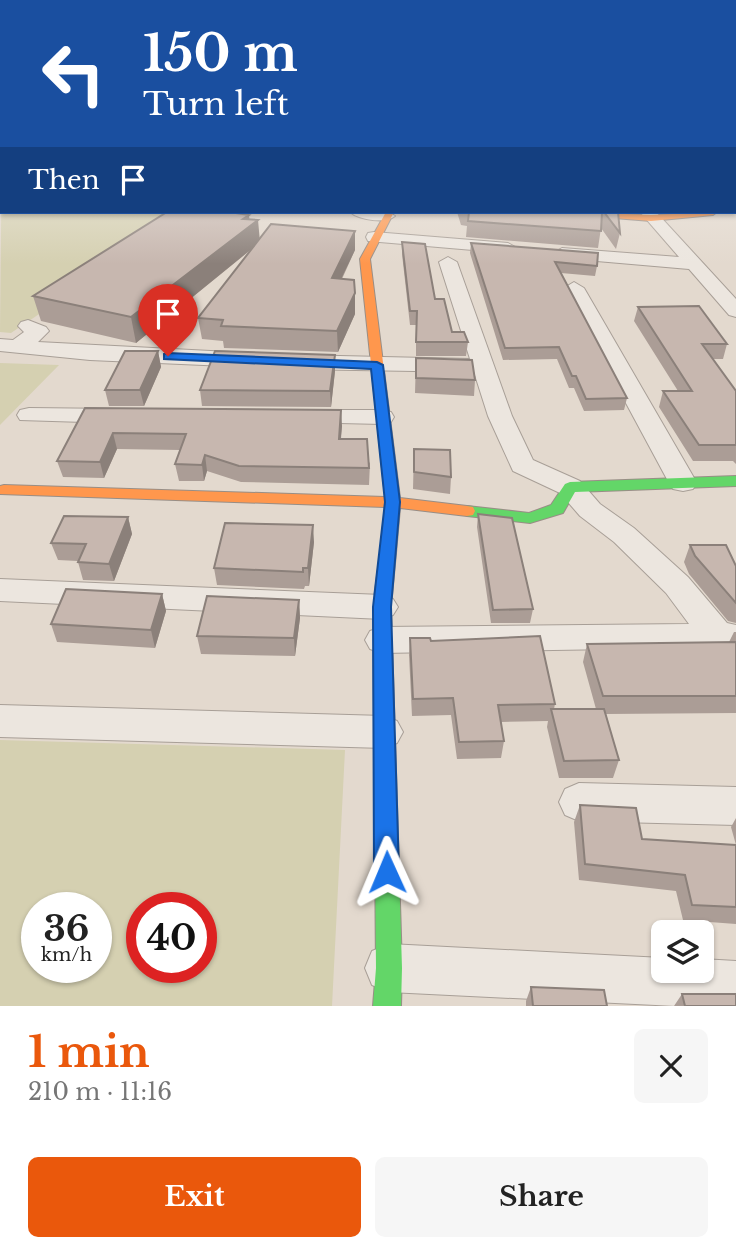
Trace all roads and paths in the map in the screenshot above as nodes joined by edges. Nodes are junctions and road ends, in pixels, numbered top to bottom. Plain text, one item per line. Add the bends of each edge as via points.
1 (388, 214) edge
2 (628, 214) edge
3 (671, 214) edge
4 (650, 215) edge
5 (374, 237) junction
6 (522, 249) edge
7 (548, 252) edge
8 (448, 262) dead end
9 (696, 264) junction
10 (574, 288) dead end
11 (736, 311) edge
12 (28, 326) dead end
13 (8, 346) edge
14 (377, 365) junction
15 (484, 366) junction
16 (29, 415) dead end
17 (141, 416) edge
18 (275, 417) edge
19 (382, 417) junction
20 (736, 481) edge
21 (682, 483) junction
22 (570, 487) junction
23 (4, 490) dead end
24 (393, 502) junction
25 (0, 590) edge
26 (382, 624) junction
27 (727, 636) edge
28 (0, 721) edge
29 (384, 732) junction
30 (579, 802) edge
31 (736, 806) edge
32 (736, 985) edge
33 (388, 987) edge

1 - 5 street
2 - 4 street
3 - 4 street
4 - 9 street
5 - 6 street
5 - 14 street via 365,259
7 - 9 street
8 - 15 street
9 - 11 street
10 - 21 street
12 - 13 street via 39,331
13 - 14 street
14 - 15 street
14 - 19 street
15 - 22 street via 499,416 522,465
16 - 17 street
18 - 19 street
19 - 24 street
20 - 21 street
21 - 22 street
22 - 24 street via 557,509 530,518
22 - 27 street
23 - 24 street
24 - 26 street
25 - 26 street
26 - 27 street
26 - 29 street
28 - 29 street
29 - 33 street
30 - 31 street
32 - 33 street

